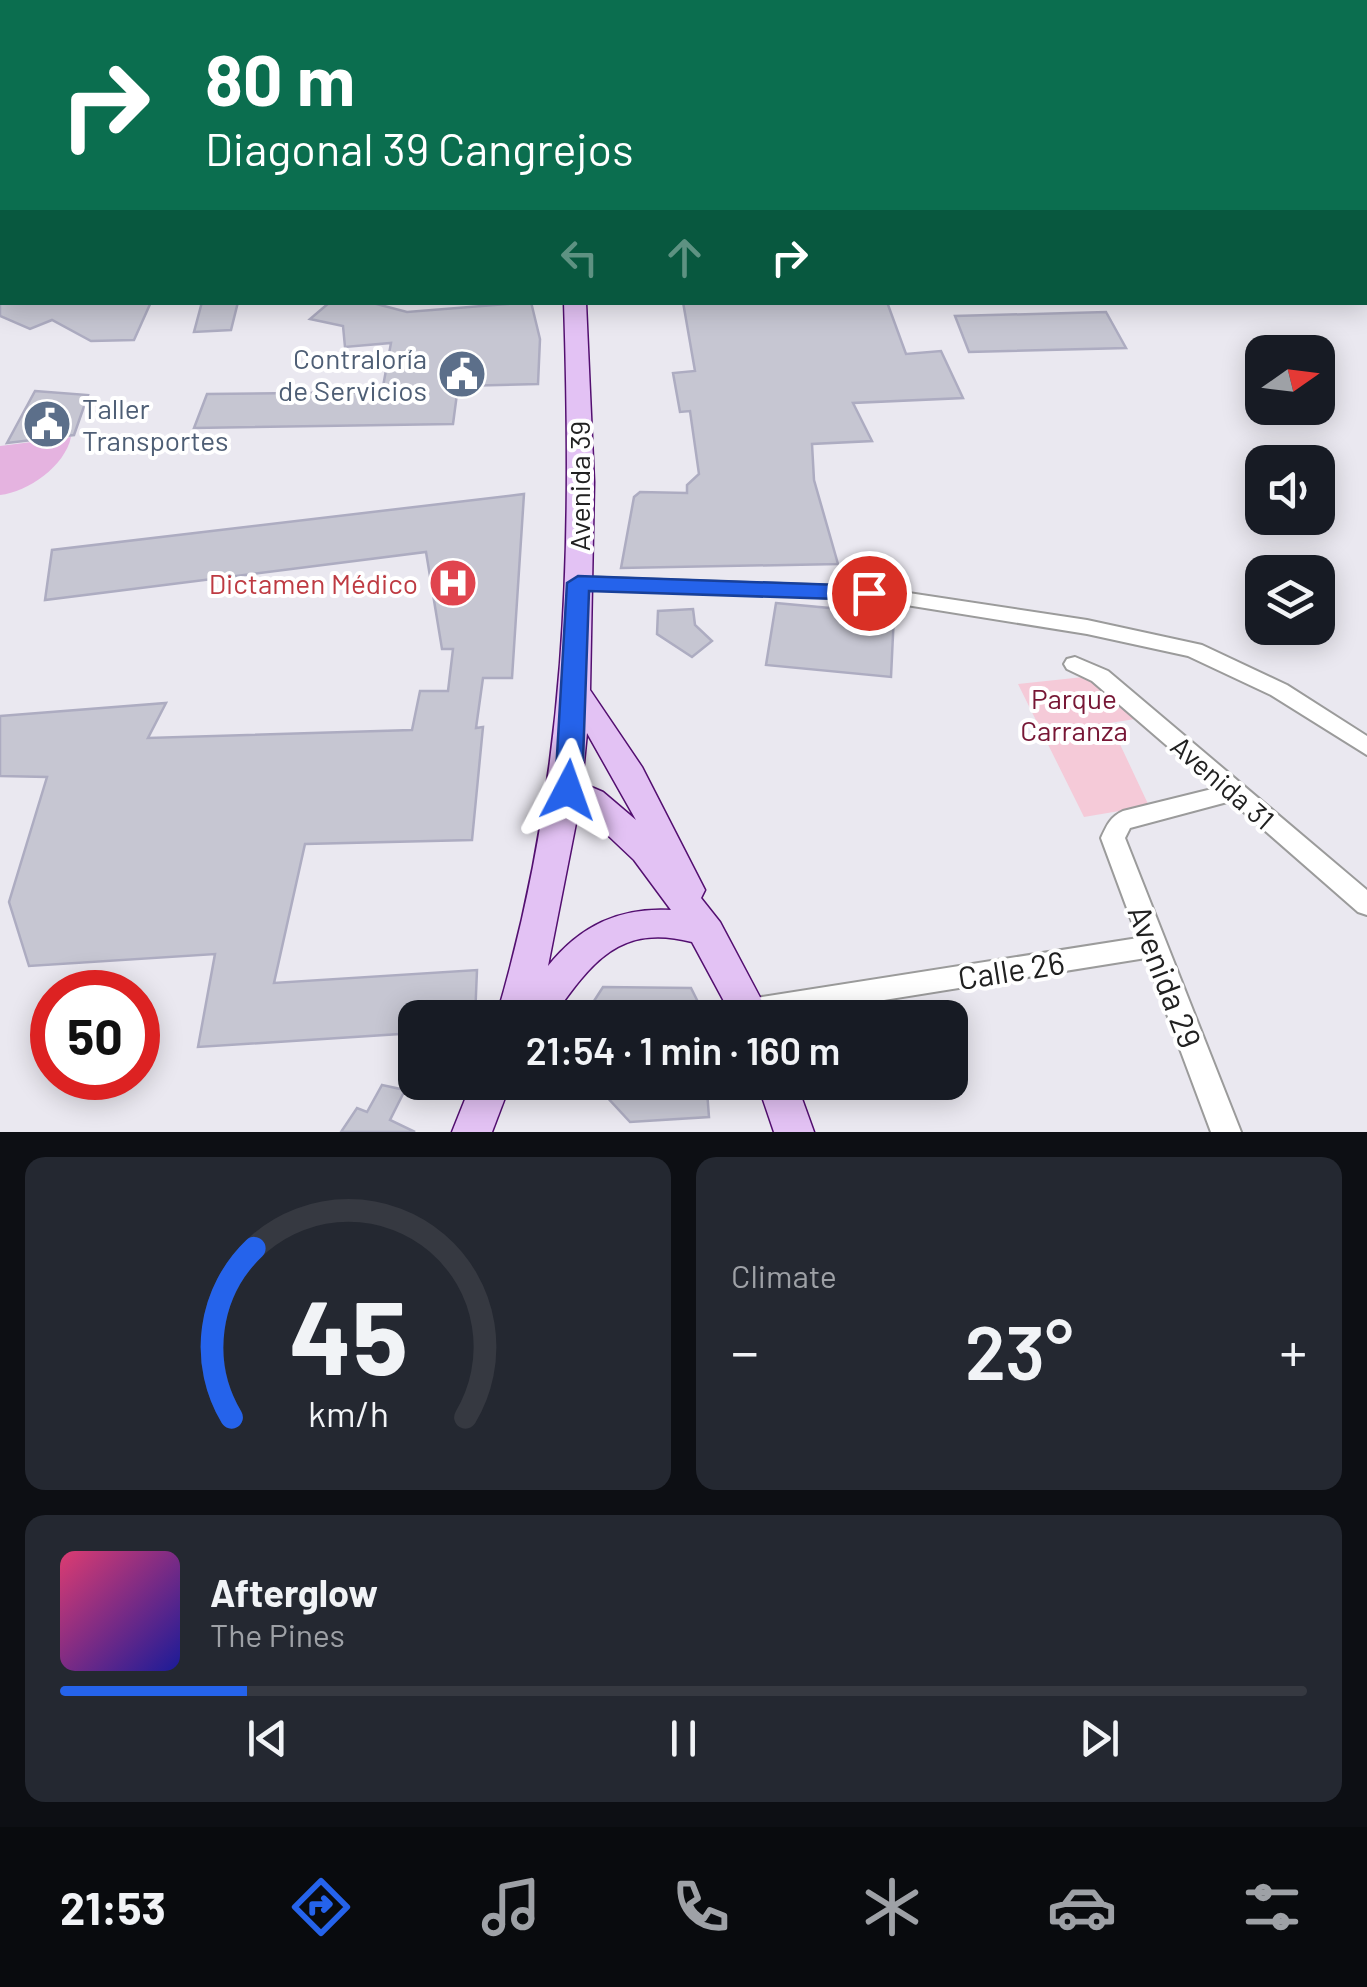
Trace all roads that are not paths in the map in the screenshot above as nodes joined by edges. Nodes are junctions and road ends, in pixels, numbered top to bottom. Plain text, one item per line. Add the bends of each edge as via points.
1 (575, 305) edge
2 (578, 583) junction
3 (1075, 664) dead end
4 (575, 691) junction
5 (1367, 747) edge
6 (568, 790) junction
7 (1235, 792) junction
8 (1367, 905) edge
9 (708, 932) junction
10 (1155, 946) junction
11 (520, 1000) edge
12 (543, 1000) edge
13 (744, 1000) edge
14 (834, 1000) edge
15 (485, 1100) edge
16 (782, 1100) edge
17 (472, 1132) edge
18 (794, 1132) edge
19 (1226, 1132) edge

1 - 2 main road, Avenida 39
2 - 4 main road, Avenida 39
2 - 5 street via 869,593 1087,627 1194,650 1279,690
3 - 7 street, Avenida 31 via 1100,676
4 - 6 main road, Avenida 39
4 - 9 main road via 626,767
6 - 9 main road via 588,793 624,828
6 - 11 main road, Avenida 39 via 536,954
7 - 8 street, Avenida 31
7 - 10 street, Avenida 29 via 1121,822 1113,838
9 - 12 main road via 674,921 637,921 602,933 576,955
9 - 13 main road
10 - 14 street, Calle 26
10 - 19 street, Avenida 29
15 - 17 main road
16 - 18 main road

